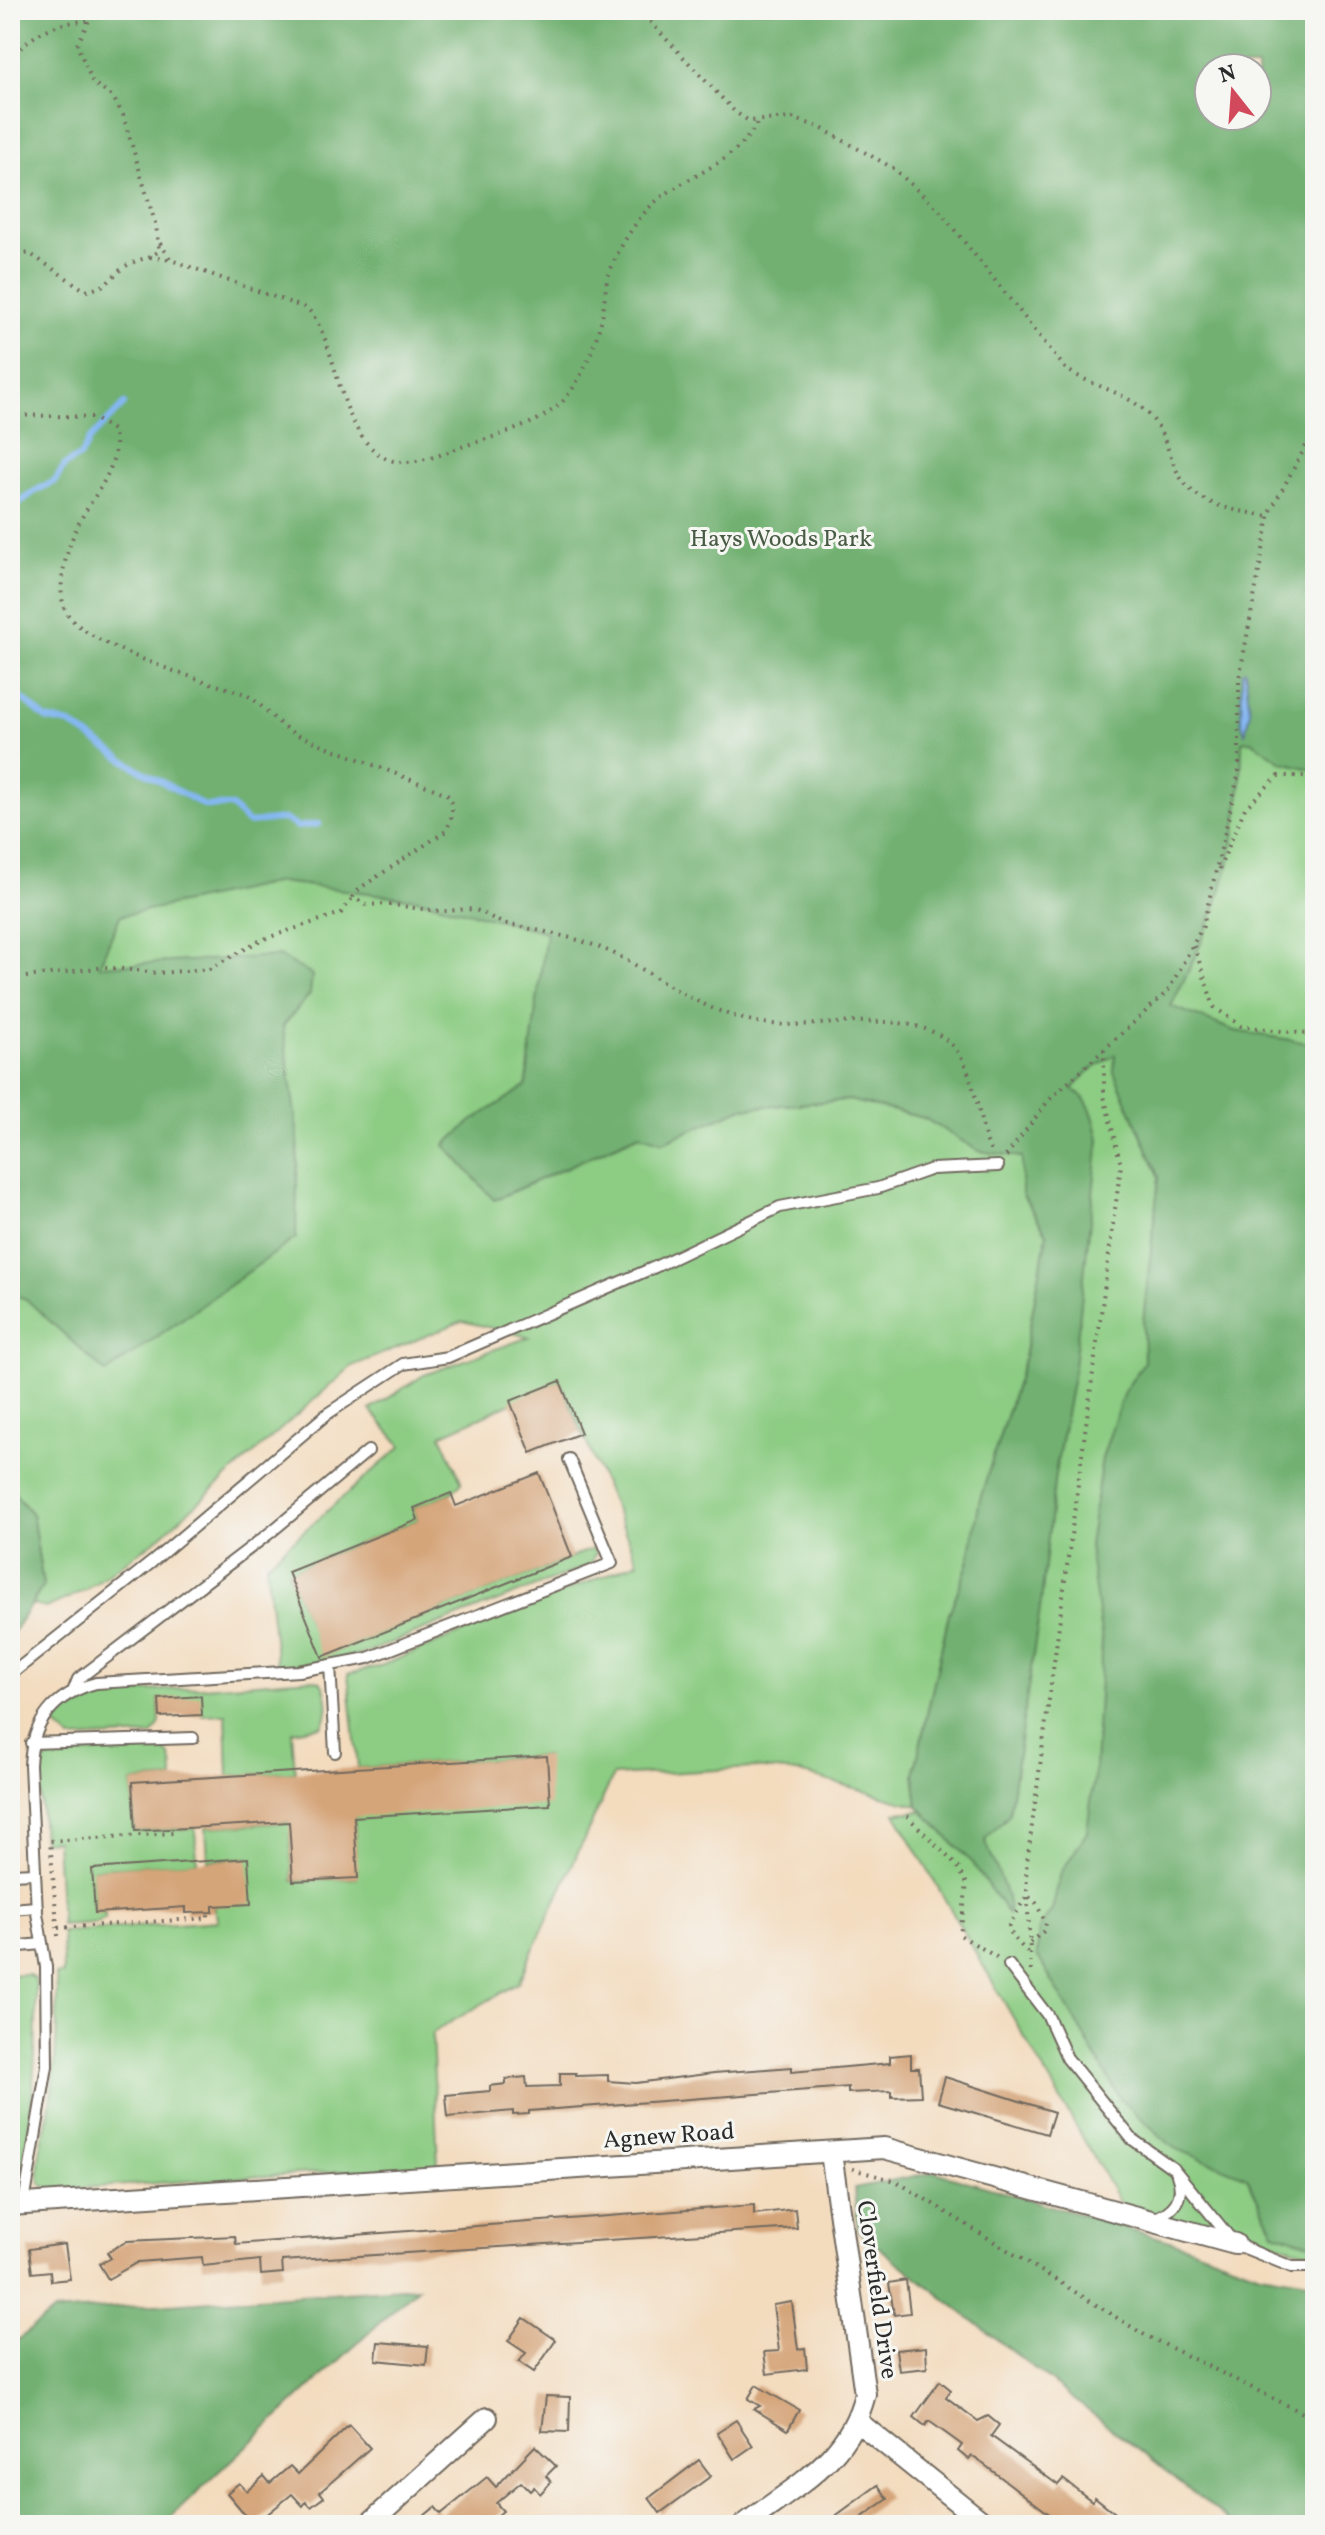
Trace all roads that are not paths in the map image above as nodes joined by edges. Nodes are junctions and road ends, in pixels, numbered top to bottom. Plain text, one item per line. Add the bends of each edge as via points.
1 (998, 1166) road end
2 (368, 1451) dead end
3 (569, 1459) dead end
4 (330, 1665) junction
5 (10, 1675) edge
6 (74, 1689) junction
7 (193, 1738) dead end
8 (31, 1743) junction
9 (335, 1752) dead end
10 (35, 1873) junction
11 (10, 1874) edge
12 (37, 1907) junction
13 (10, 1909) edge
14 (42, 1944) junction
15 (10, 1947) edge
16 (1009, 1965) road end
17 (831, 2153) junction
18 (1174, 2169) junction
19 (17, 2204) edge
20 (1142, 2220) junction
21 (1235, 2244) junction
22 (1315, 2267) edge
23 (487, 2418) dead end
24 (858, 2422) junction
25 (368, 2525) edge
26 (744, 2525) edge
27 (986, 2525) edge

1 - 5 lane via 932,1169 878,1188 780,1207 448,1357 403,1364 327,1414
2 - 6 lane via 78,1679
3 - 4 lane via 612,1563 368,1658
4 - 6 lane
4 - 9 lane
6 - 8 lane via 40,1720
7 - 8 lane
8 - 10 lane
10 - 11 lane
10 - 12 lane
12 - 13 lane
12 - 14 lane
14 - 15 lane
14 - 19 lane via 47,2066
16 - 18 lane via 1032,1991 1077,2069 1132,2139
17 - 19 street, Agnew Road
17 - 20 street, Agnew Road via 884,2148
17 - 24 street, Cloverfield Drive via 865,2394
18 - 20 lane via 1178,2202 1170,2212
18 - 21 lane
20 - 21 street, Agnew Road
21 - 22 lane, Agnew Road via 1292,2267
23 - 25 street
24 - 26 street, Cloverfield Drive via 832,2459
24 - 27 street

